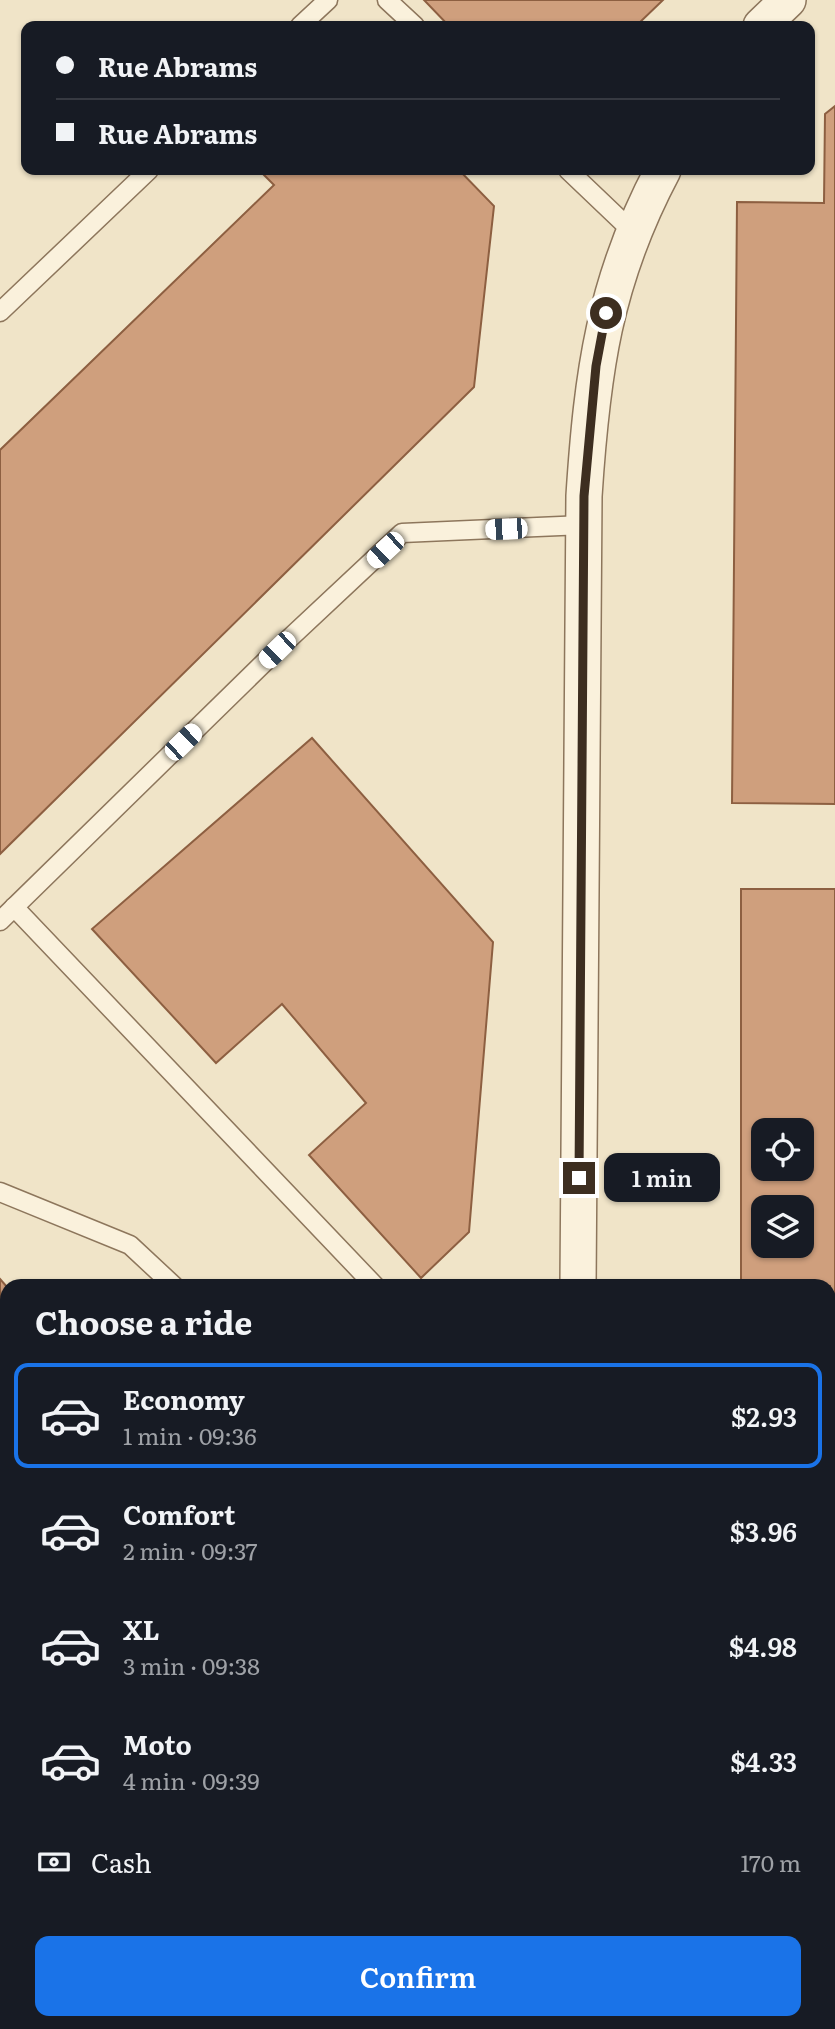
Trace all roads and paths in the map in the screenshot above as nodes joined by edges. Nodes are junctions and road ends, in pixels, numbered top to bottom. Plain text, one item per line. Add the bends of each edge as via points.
1 (328, 0) edge
2 (387, 0) edge
3 (788, 0) edge
4 (305, 21) edge
5 (410, 21) edge
6 (766, 21) edge
7 (144, 175) edge
8 (573, 175) edge
9 (660, 175) edge
10 (634, 232) junction
11 (0, 312) edge
12 (584, 525) junction
13 (14, 907) junction
14 (0, 921) edge
15 (0, 1192) edge
16 (166, 1279) edge
17 (368, 1279) edge
18 (578, 1279) edge

1 - 4 lane
2 - 5 lane
3 - 6 street
7 - 11 lane
8 - 10 lane
9 - 10 street
10 - 12 street via 606,313 596,366
12 - 13 lane via 402,533
12 - 18 street
13 - 14 lane
13 - 17 lane
15 - 16 lane via 130,1245

